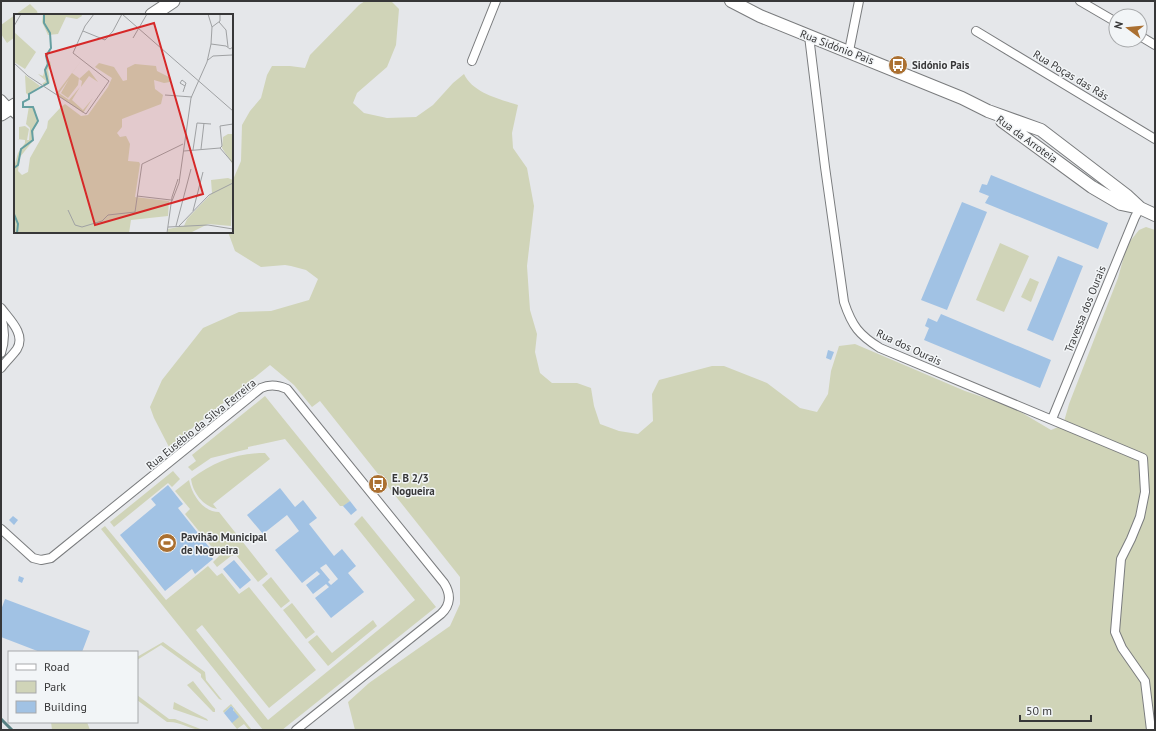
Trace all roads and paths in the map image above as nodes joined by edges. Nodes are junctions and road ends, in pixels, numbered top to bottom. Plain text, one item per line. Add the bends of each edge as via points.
1 (173, 1) edge
2 (496, 1) edge
3 (731, 1) edge
4 (858, 1) edge
5 (1080, 1) edge
6 (154, 14) edge
7 (1108, 17) edge
8 (976, 31) dead end
9 (809, 36) junction
10 (849, 51) junction
11 (472, 61) dead end
12 (988, 111) joint
13 (1155, 139) edge
14 (1140, 208) junction
15 (1155, 215) edge
16 (1, 308) edge
17 (1, 317) edge
18 (1, 353) edge
19 (1, 368) edge
20 (1052, 419) junction
21 (4, 532) edge
22 (296, 730) edge
23 (1151, 730) edge

1 - 6 main road
2 - 11 street
3 - 9 main road, Rua Sidónio Pais
4 - 10 street
5 - 7 street
8 - 13 street, Rua Poças das Rás
9 - 10 main road, Rua Sidónio Pais
9 - 20 street, Rua dos Ourais via 844,302 849,318 859,332 880,348
10 - 12 main road, Rua Sidónio Pais
12 - 14 main road, Rua da Arroteia via 1092,187 1121,204
14 - 15 main road, Rua da Arroteia
14 - 20 street, Travessa dos Ourais
16 - 19 street via 18,329 19,338 18,348
17 - 18 street via 4,325 4,344
20 - 23 street, Rua dos Ourais via 1143,458 1145,492 1140,517 1121,559 1115,632 1122,648 1146,681
21 - 22 street, Rua Eusébio da Silva Ferreira via 33,558 51,558 259,390 273,385 287,389 444,583 449,594 447,606 441,614

